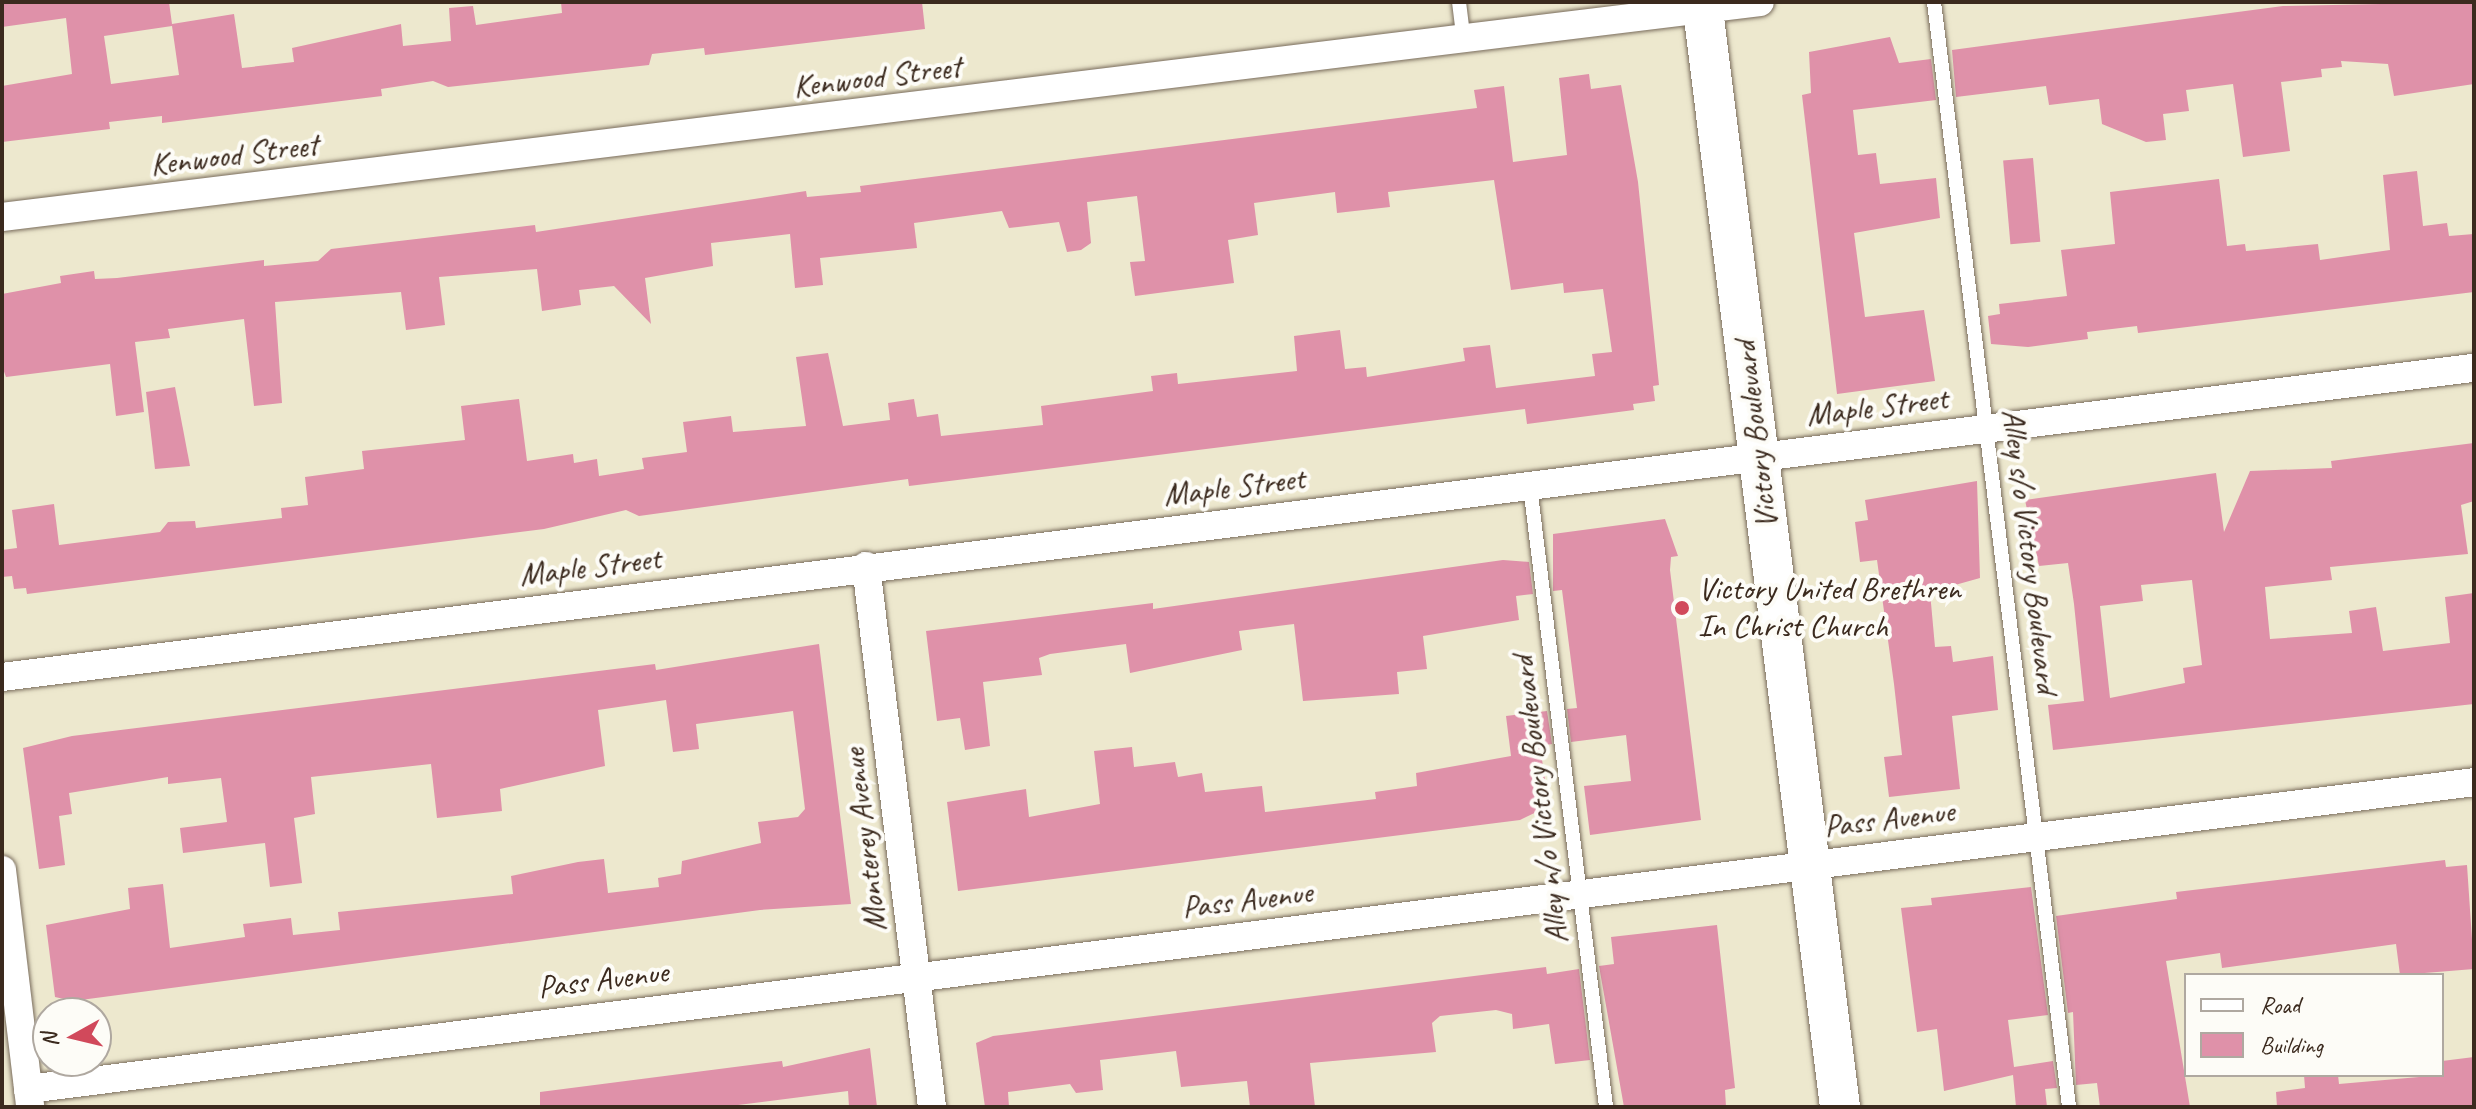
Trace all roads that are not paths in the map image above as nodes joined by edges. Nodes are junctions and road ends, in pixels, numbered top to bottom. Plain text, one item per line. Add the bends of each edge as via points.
1 (1459, 2) edge
2 (1760, 2) edge
3 (1934, 2) edge
4 (1703, 5) edge
5 (1465, 41) junction
6 (2, 217) edge
7 (2474, 368) edge
8 (1986, 428) junction
9 (1758, 457) junction
10 (1530, 486) junction
11 (866, 566) junction
12 (2, 677) edge
13 (2474, 782) edge
14 (2039, 834) junction
15 (1808, 864) junction
16 (2, 870) edge
17 (1580, 894) junction
18 (915, 974) junction
19 (29, 1098) edge
20 (932, 1107) edge
21 (1606, 1107) edge
22 (1840, 1107) edge
23 (2069, 1107) edge

1 - 5 lane
2 - 4 street, Kenwood Street
3 - 8 lane, Alley s/o Victory Boulevard
4 - 5 street, Kenwood Street
4 - 9 main road, Victory Boulevard
5 - 6 street, Kenwood Street
7 - 8 street, Maple Street
8 - 9 street, Maple Street
8 - 14 lane, Alley s/o Victory Boulevard
9 - 10 street, Maple Street
9 - 15 main road, Victory Boulevard
10 - 11 street, Maple Street
10 - 17 lane, Alley n/o Victory Boulevard
11 - 12 street, Maple Street
11 - 18 street, Monterey Avenue
13 - 14 street, Pass Avenue
14 - 15 street, Pass Avenue
14 - 23 lane, Alley s/o Victory Boulevard
15 - 17 street, Pass Avenue
15 - 22 main road, Victory Boulevard
16 - 19 street
17 - 18 street, Pass Avenue
17 - 21 lane, Alley n/o Victory Boulevard
18 - 19 street, Pass Avenue
18 - 20 street, Monterey Avenue

